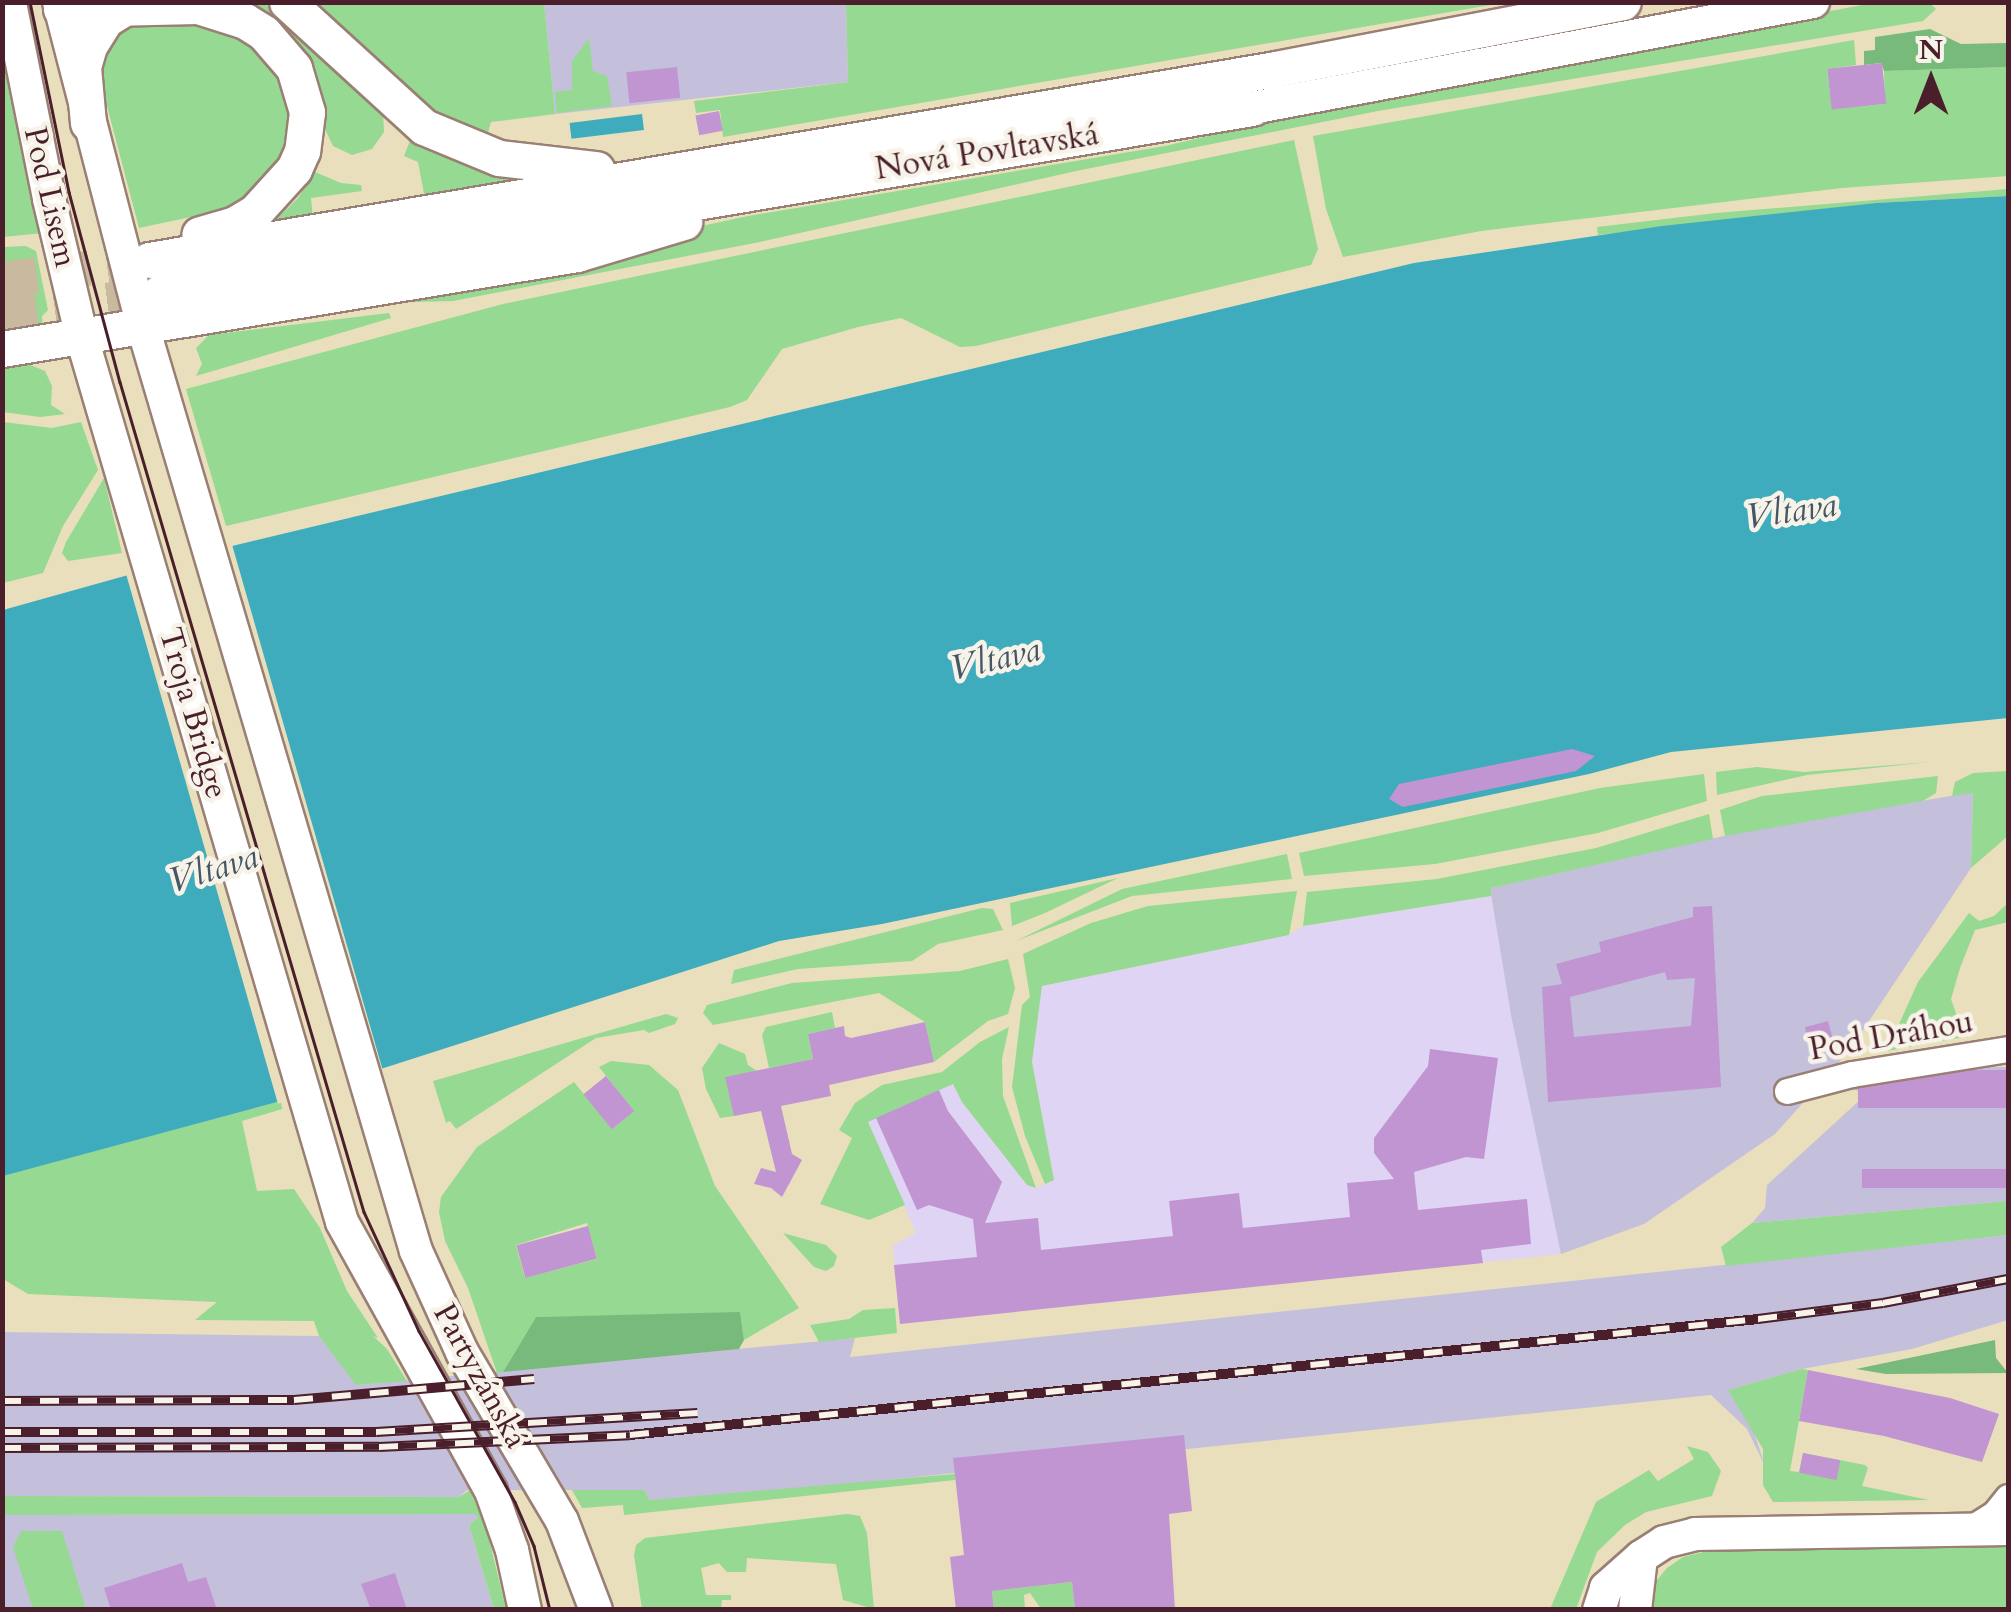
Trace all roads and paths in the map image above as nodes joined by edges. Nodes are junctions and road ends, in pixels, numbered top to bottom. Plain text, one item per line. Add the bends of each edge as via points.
1 (288, 2) edge
2 (1623, 2) edge
3 (1813, 2) edge
4 (11, 3) edge
5 (60, 6) edge
6 (127, 6) junction
7 (1252, 108) joint
8 (88, 123) junction
9 (690, 168) junction
10 (789, 186) junction
11 (151, 266) junction
12 (143, 327) junction
13 (82, 338) junction
14 (2, 349) edge
15 (156, 372) joint
16 (98, 389) joint
17 (2008, 1049) edge
18 (1786, 1091) dead end
19 (379, 1136) joint
20 (321, 1153) joint
21 (2008, 1497) edge
22 (2008, 1528) edge
23 (1968, 1530) junction
24 (2008, 1538) edge
25 (1641, 1557) junction
26 (525, 1610) edge
27 (596, 1610) edge
28 (1599, 1610) edge
29 (1618, 1610) edge
30 (1636, 1610) edge

1 - 9 highway via 400,108 472,150 547,166
2 - 9 highway, Nová Povltavská via 1276,69
3 - 7 main road, Nová Povltavská
4 - 5 main road via 31,13
4 - 13 main road, Pod Lisem
5 - 6 highway
5 - 8 main road, Pod Lisem
6 - 8 highway via 105,20 89,46 83,68
6 - 11 highway via 198,6 245,21 294,68 307,112 302,151 286,183 255,212
7 - 10 highway, Nová Povltavská
8 - 12 main road, Pod Lisem
9 - 11 highway, Nová Povltavská
10 - 11 highway, Nová Povltavská
10 - 12 highway via 577,254
12 - 13 highway
12 - 15 main road, Pod Lisem
13 - 14 highway
13 - 16 main road, Pod Lisem
15 - 19 main road, Troja Bridge
16 - 20 main road, Troja Bridge
17 - 18 street, Pod Dráhou
19 - 27 main road, Partyzánská via 433,1291 562,1522
20 - 26 main road, Partyzánská via 342,1222 491,1491
21 - 23 street
22 - 23 main road
23 - 24 main road
23 - 25 main road via 1694,1534
25 - 28 main road via 1606,1588
25 - 29 main road via 1624,1583
25 - 30 main road

